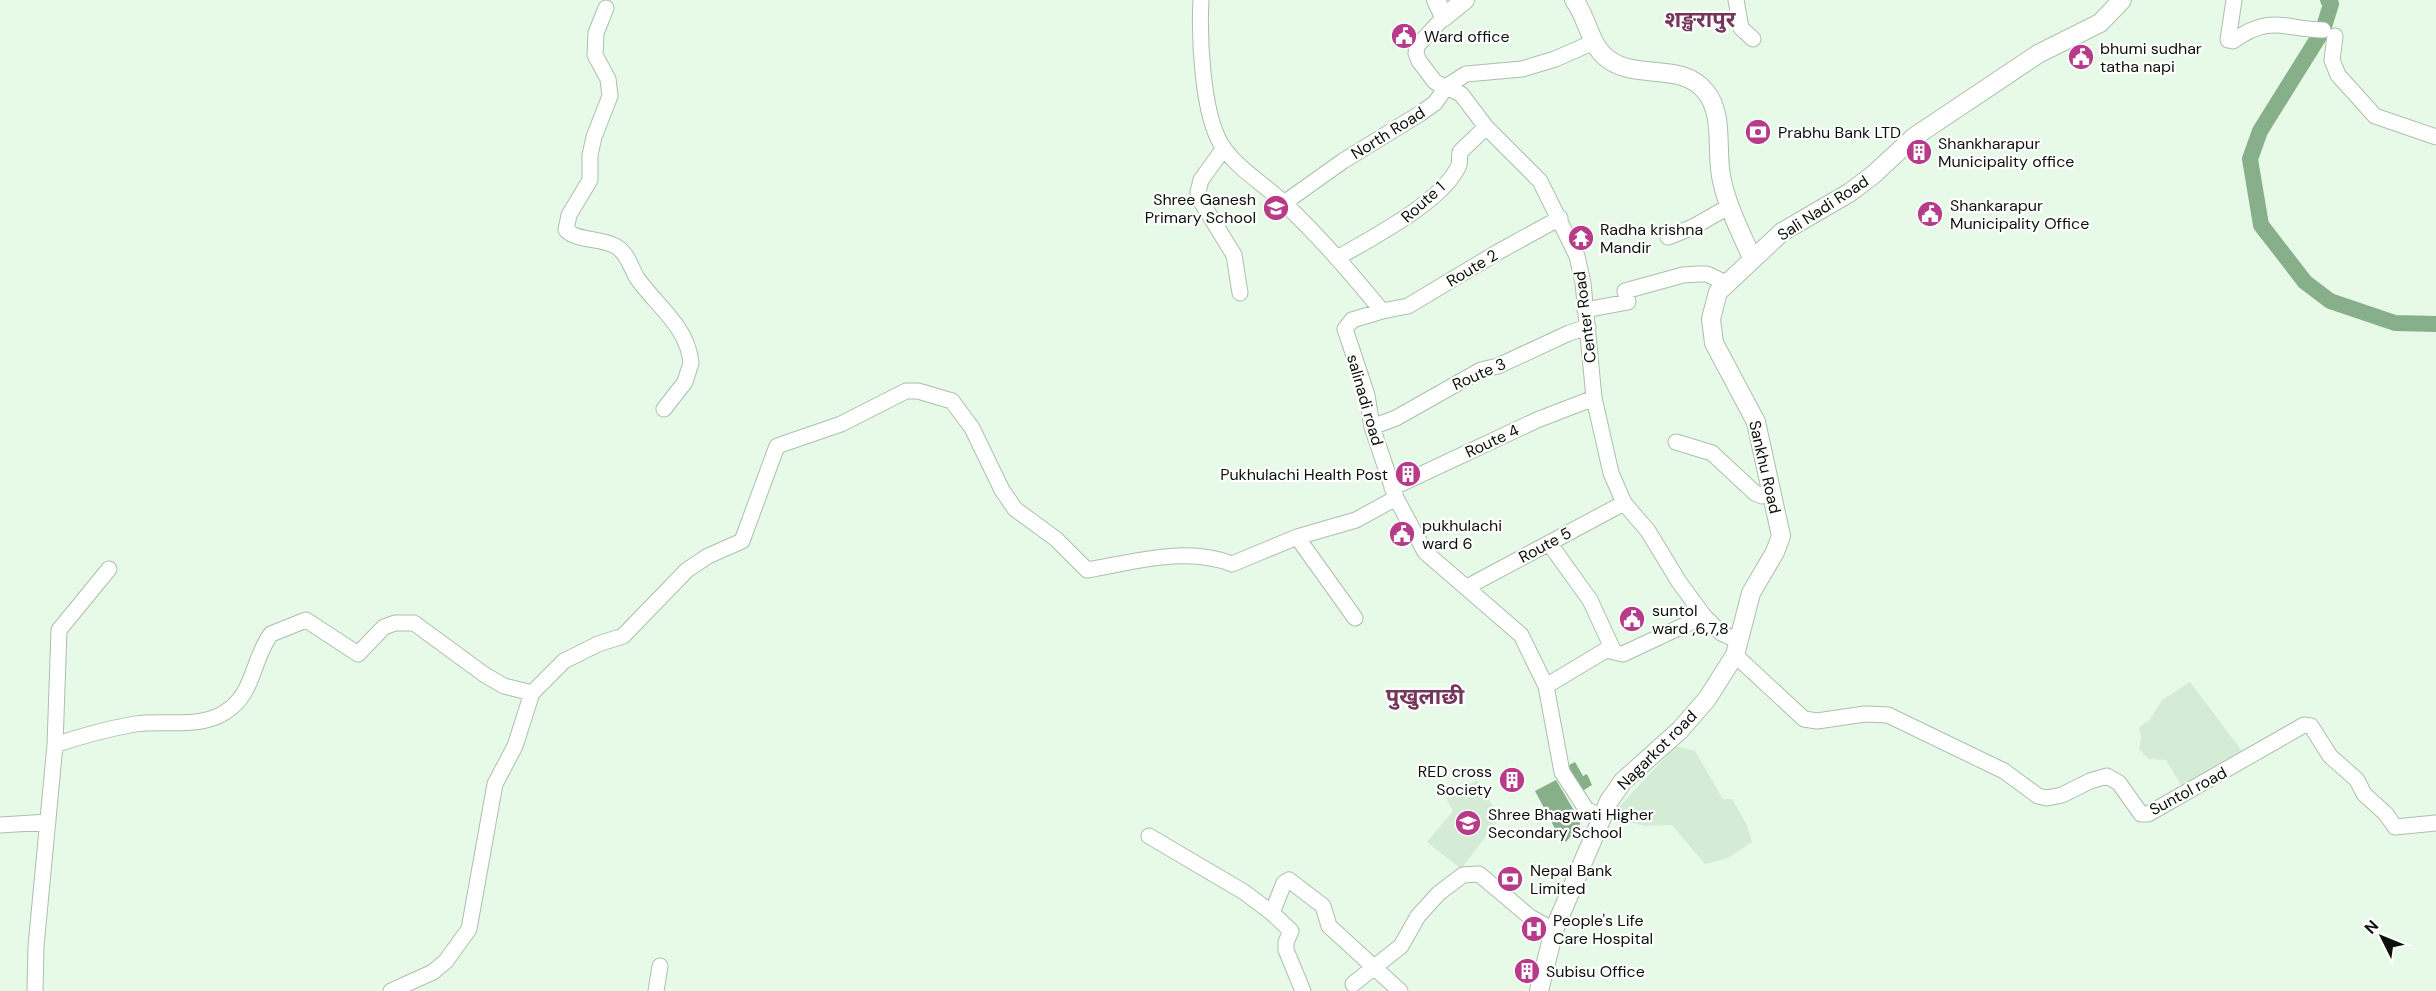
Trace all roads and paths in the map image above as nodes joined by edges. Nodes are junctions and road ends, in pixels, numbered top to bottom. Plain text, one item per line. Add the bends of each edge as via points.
1 (1201, 0) edge
2 (1436, 0) edge
3 (1465, 0) edge
4 (1574, 0) edge
5 (1736, 0) edge
6 (2122, 0) edge
7 (2234, 0) edge
8 (606, 8) dead end
9 (1444, 17) junction
10 (1753, 39) dead end
11 (1594, 42) junction
12 (1447, 86) junction
13 (1486, 127) junction
14 (2436, 137) edge
15 (1224, 148) junction
16 (1284, 203) junction
17 (1730, 206) junction
18 (1560, 218) junction
19 (1668, 237) dead end
20 (1339, 257) junction
21 (1752, 258) junction
22 (1726, 283) junction
23 (1240, 293) dead end
24 (1586, 310) junction
25 (1382, 311) junction
26 (1588, 327) junction
27 (1594, 398) junction
28 (664, 409) dead end
29 (1372, 427) junction
30 (1676, 442) dead end
31 (1394, 493) junction
32 (1771, 493) junction
33 (1624, 503) junction
34 (1297, 537) junction
35 (1549, 543) junction
36 (109, 569) dead end
37 (1467, 587) junction
38 (1704, 616) junction
39 (1355, 618) dead end
40 (1737, 648) junction
41 (1614, 652) junction
42 (1546, 686) junction
43 (532, 693) junction
44 (54, 745) junction
45 (1600, 816) junction
46 (48, 822) junction
47 (2436, 823) edge
48 (0, 825) edge
49 (1149, 837) dead end
50 (1272, 913) junction
51 (1554, 930) junction
52 (660, 966) dead end
53 (1372, 967) junction
54 (1353, 984) dead end
55 (35, 991) edge
56 (392, 991) edge
57 (656, 991) edge
58 (1303, 991) edge
59 (1400, 991) edge
60 (1539, 991) edge

1 - 15 street via 1199,32 1206,85 1212,121
2 - 9 main road
3 - 9 main road
4 - 11 main road
5 - 10 street via 1741,28
6 - 21 main road, Sali Nadi Road via 2100,23 2038,54 1934,123 1874,175 1782,232
7 - 14 street via 2228,40 2263,24 2296,25 2329,33 2338,75 2375,116
8 - 28 street via 596,33 595,55 608,79 610,96 594,137 590,180 569,215 566,230 621,250 638,279 673,320 691,363 685,382
9 - 12 street, Center Road via 1416,53 1431,78
11 - 12 street, North Road via 1522,69 1466,74
11 - 17 main road via 1599,51 1617,64 1688,77 1705,90 1713,106 1719,166
12 - 13 street, Center Road via 1461,94
12 - 16 street, North Road via 1435,103
13 - 18 street, Center Road via 1533,173
13 - 20 street, Route 1 via 1460,152 1458,166 1435,194 1397,225
15 - 16 street
15 - 23 street via 1201,180 1198,192 1234,255
16 - 20 street
17 - 19 street
17 - 21 main road
18 - 24 street, Center Road via 1576,256
18 - 25 street, Route 2 via 1408,306
20 - 25 street
21 - 22 main road, Sankhu Road
22 - 24 street via 1707,274 1683,275 1625,291 1628,302
22 - 32 main road, Sankhu Road via 1714,303 1712,332 1717,350 1756,422
24 - 26 street, Center Road
25 - 29 street, salinadi road via 1352,320 1345,329
26 - 27 street, Center Road
26 - 29 street, Route 3 via 1481,370 1396,418
27 - 31 street, Route 4 via 1537,420
27 - 33 street, Center Road via 1611,473
29 - 31 street, salinadi road
30 - 32 street via 1712,453 1755,493
31 - 34 street, Route 4 via 1356,520
31 - 37 street, salinadi road via 1425,552
32 - 40 main road, Sankhu Road via 1781,536 1751,593
33 - 35 street, Route 5
33 - 38 street, Center Road via 1648,531
34 - 39 street
34 - 43 street, Route 4 via 1232,564 1212,556 1185,555 1087,570 1056,539 1015,509 972,428 952,401 918,391 906,392 841,423 777,446 742,541 687,570 623,636 564,662
35 - 37 street, Route 5
35 - 41 street via 1590,600
36 - 44 street via 59,630
37 - 42 street, salinadi road via 1521,635
38 - 40 street, Center Road
38 - 41 street via 1623,654
40 - 45 main road, Nagarkot road via 1707,699 1680,730 1623,781
40 - 47 street, Suntol road via 1804,719 1888,715 1993,765 2038,796 2062,795 2107,776 2119,783 2141,814 2148,814 2304,725 2310,726 2330,756 2357,780 2364,794 2395,827
41 - 42 street via 1606,650
42 - 45 street, salinadi road via 1562,772 1586,809
43 - 44 street via 494,681 414,623 395,622 384,627 358,654 306,620 271,634 243,694 219,715 196,723 138,724 99,730
43 - 56 street via 515,746 495,784 470,929 447,961
44 - 46 street
45 - 51 main road
46 - 48 street
46 - 55 street
49 - 50 street via 1244,892
50 - 53 street via 1284,883 1289,880 1323,906 1329,926
50 - 58 street via 1291,931 1286,950
51 - 53 street via 1530,917 1487,879 1472,873 1439,893 1418,916 1401,946
51 - 60 main road
52 - 57 street
53 - 54 street
53 - 59 street

